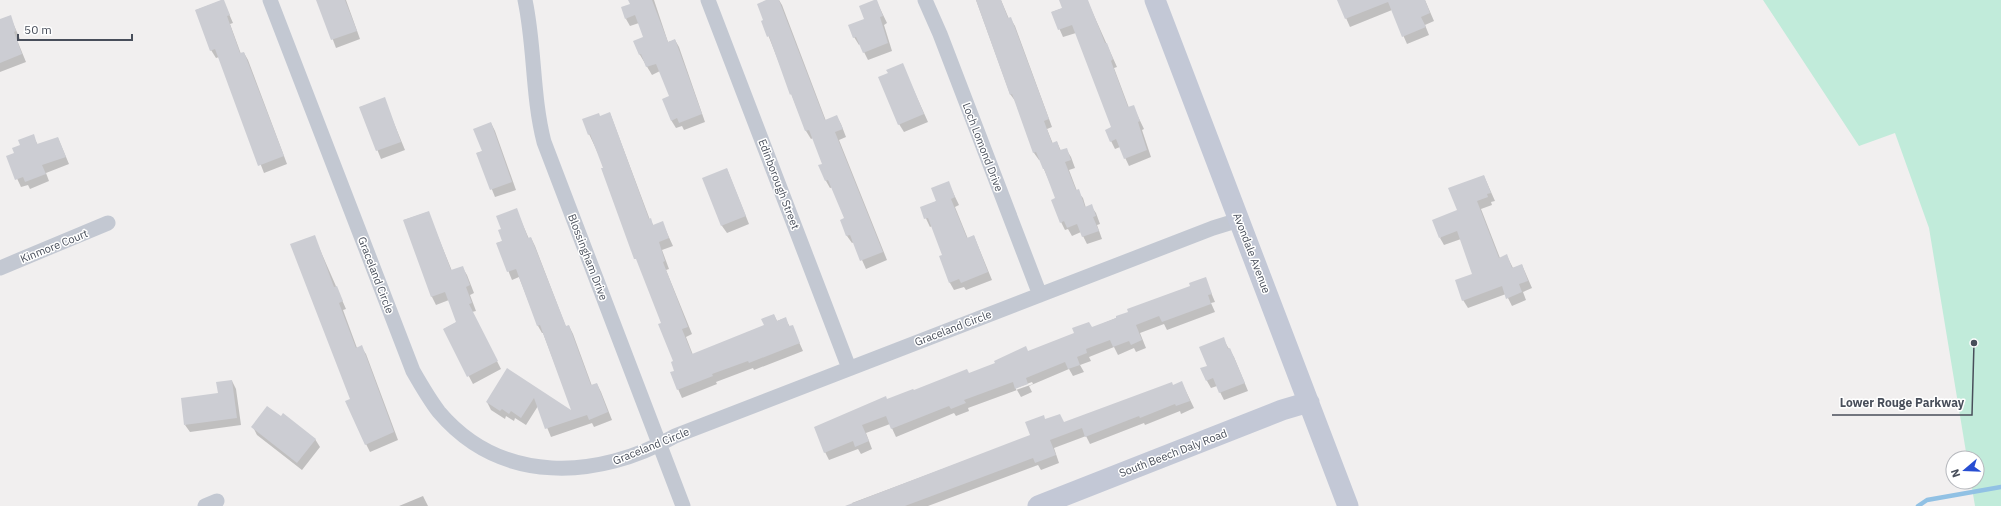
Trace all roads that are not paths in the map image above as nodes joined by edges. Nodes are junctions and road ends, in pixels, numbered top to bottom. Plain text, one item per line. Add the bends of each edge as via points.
1 (270, 0) edge
2 (525, 0) edge
3 (708, 0) edge
4 (925, 0) edge
5 (1155, 0) edge
6 (1240, 220) junction
7 (108, 223) dead end
8 (0, 268) edge
9 (1040, 295) junction
10 (849, 368) junction
11 (1309, 402) junction
12 (660, 445) junction
13 (683, 506) edge
14 (1038, 506) edge
15 (1348, 506) edge

1 - 12 street, Graceland Circle via 413,371 426,395 440,412 456,428 486,448 520,463 539,467 588,467 615,461
2 - 12 street, Blossingham Drive via 534,53 536,104 544,142
3 - 10 street, Edinborough Street
4 - 9 street, Loch Lomond Drive
5 - 6 street, Avondale Avenue
6 - 9 street, Graceland Circle
6 - 11 street, Avondale Avenue
7 - 8 street, Kinmore Court
9 - 10 street, Graceland Circle
10 - 12 street, Graceland Circle via 675,436
11 - 14 street, South Beech Daly Road via 1282,410
11 - 15 street, Avondale Avenue
12 - 13 street, Blossingham Drive

